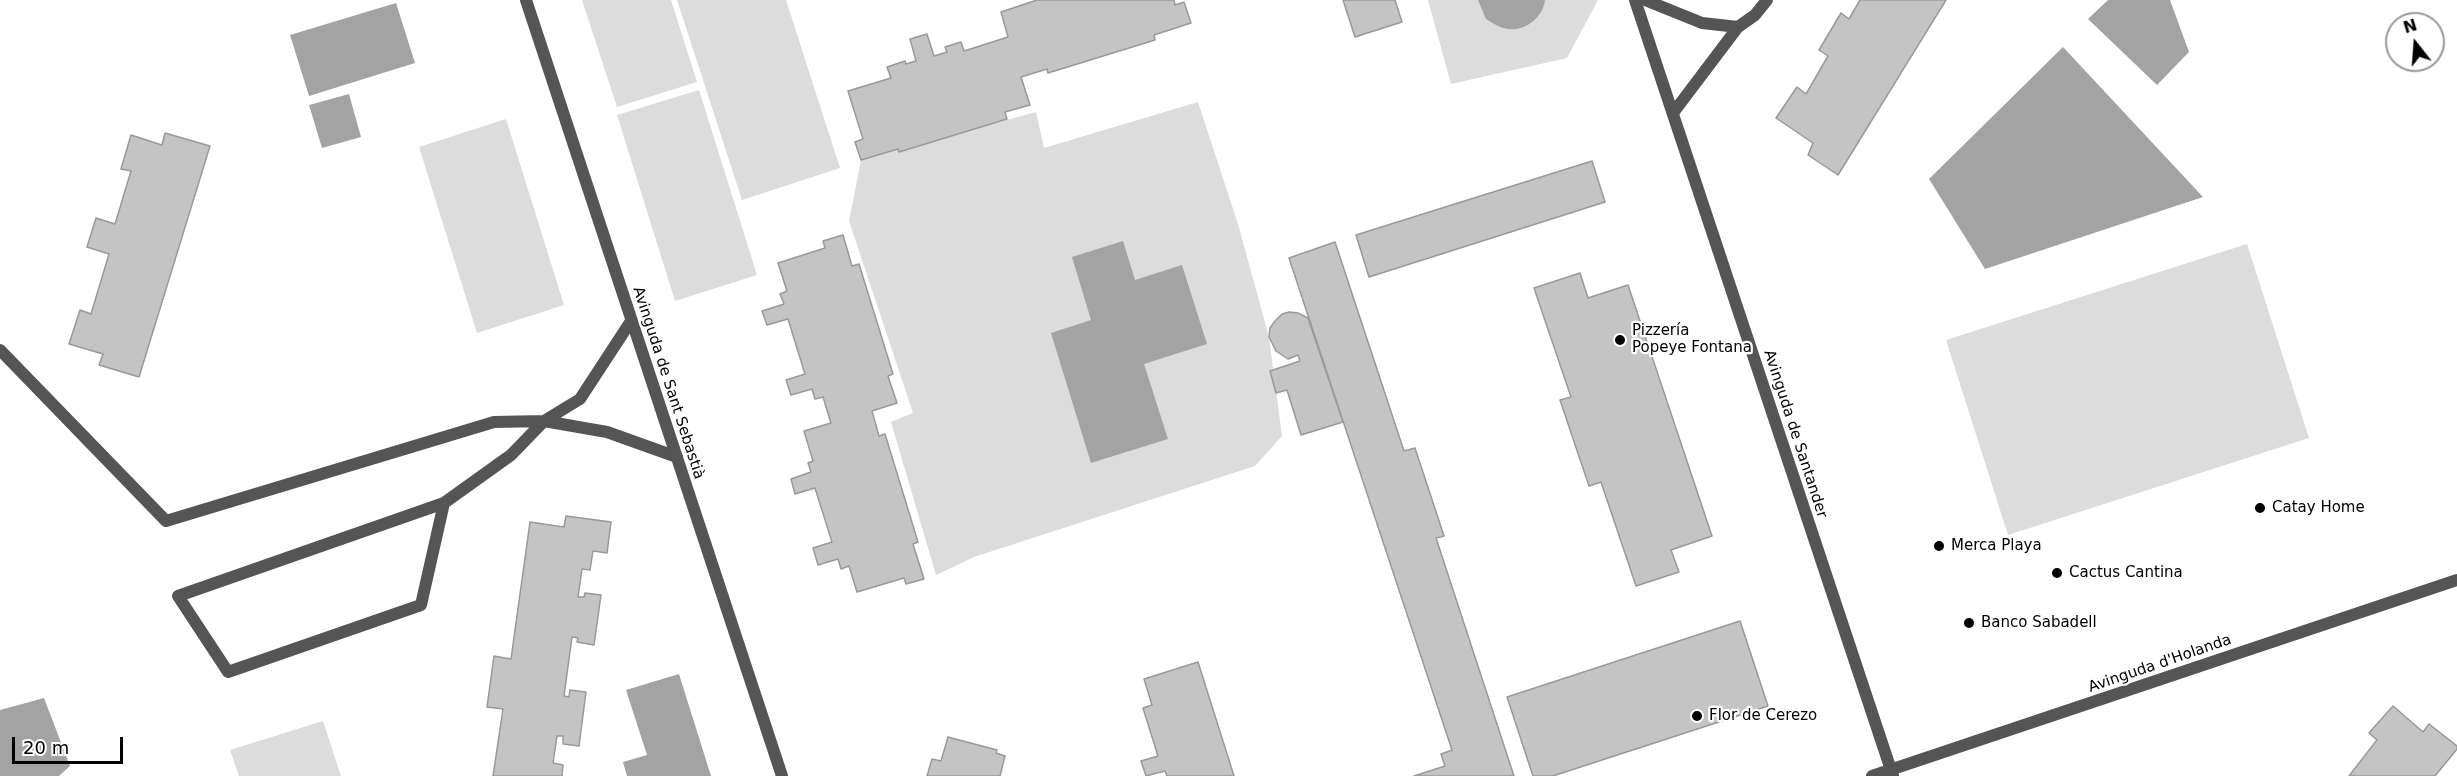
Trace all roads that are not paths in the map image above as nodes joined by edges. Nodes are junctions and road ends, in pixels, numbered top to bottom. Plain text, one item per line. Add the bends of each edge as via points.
1 (526, 0) edge
2 (1635, 0) edge
3 (1645, 0) edge
4 (1767, 0) edge
5 (1738, 27) junction
6 (1673, 113) junction
7 (632, 321) junction
8 (0, 350) edge
9 (544, 421) junction
10 (677, 457) junction
11 (444, 503) junction
12 (2457, 580) edge
13 (1892, 773) edge
14 (782, 776) edge
15 (1872, 776) edge

1 - 7 street, Avinguda de Sant Sebastià
2 - 6 street, Avinguda de Santander
3 - 5 street via 1702,22
4 - 5 street
5 - 6 street
6 - 13 street, Avinguda de Santander
7 - 9 street via 580,399
7 - 10 street, Avinguda de Sant Sebastià
8 - 9 street via 166,521 494,422
9 - 10 street via 607,432
9 - 11 street via 511,455
10 - 14 street, Avinguda de Sant Sebastià
11 - 11 street via 421,605 228,672 178,596
12 - 13 street, Avinguda d'Holanda
13 - 15 street, Avinguda d'Holanda

